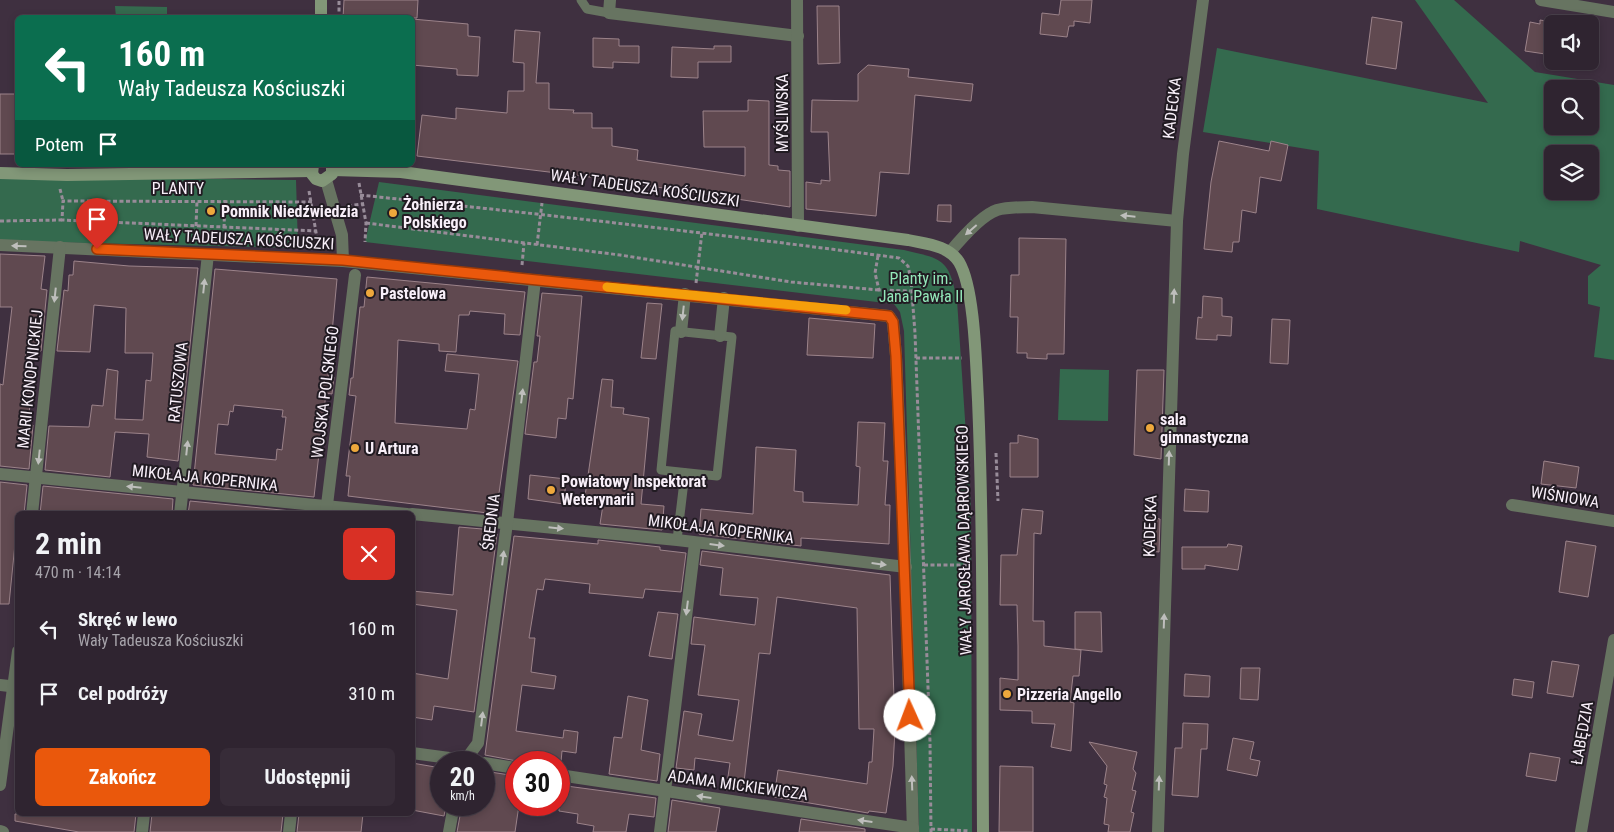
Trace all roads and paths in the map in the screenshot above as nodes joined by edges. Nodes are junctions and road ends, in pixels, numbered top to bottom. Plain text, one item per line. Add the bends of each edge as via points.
1 (321, 0) edge
2 (339, 0) edge
3 (581, 0) edge
4 (797, 0) edge
5 (1203, 0) edge
6 (1541, 0) edge
7 (609, 6) edge
8 (1614, 12) edge
9 (321, 15) edge
10 (338, 15) edge
11 (798, 36) junction
12 (308, 169) edge
13 (330, 172) edge
14 (0, 173) edge
15 (359, 183) dead end
16 (60, 186) dead end
17 (544, 190) junction
18 (360, 195) junction
19 (225, 200) junction
20 (63, 201) junction
21 (196, 201) junction
22 (312, 202) junction
23 (362, 204) junction
24 (346, 207) dead end
25 (322, 213) dead end
26 (541, 214) junction
27 (314, 215) junction
28 (62, 220) junction
29 (0, 221) edge
30 (1177, 221) junction
31 (366, 223) junction
32 (196, 226) junction
33 (798, 226) junction
34 (703, 227) dead end
35 (224, 228) junction
36 (316, 231) junction
37 (702, 232) junction
38 (365, 242) dead end
39 (524, 243) junction
40 (318, 244) dead end
41 (0, 245) edge
42 (537, 245) junction
43 (60, 247) junction
44 (950, 252) junction
45 (208, 254) junction
46 (878, 256) junction
47 (343, 260) junction
48 (697, 268) junction
49 (355, 275) dead end
50 (520, 279) junction
51 (535, 280) junction
52 (879, 290) junction
53 (910, 291) junction
54 (694, 295) junction
55 (724, 298) junction
56 (681, 332) junction
57 (720, 336) junction
58 (685, 473) junction
59 (0, 474) edge
60 (36, 477) junction
61 (182, 492) junction
62 (1512, 505) dead end
63 (327, 510) edge
64 (32, 511) edge
65 (180, 511) edge
66 (372, 511) edge
67 (415, 514) edge
68 (1614, 521) edge
69 (507, 523) junction
70 (677, 540) junction
71 (695, 542) junction
72 (924, 565) junction
73 (973, 565) dead end
74 (906, 567) junction
75 (1614, 640) edge
76 (0, 685) edge
77 (15, 687) edge
78 (1610, 694) edge
79 (472, 751) edge
80 (415, 753) edge
81 (430, 755) edge
82 (570, 777) edge
83 (0, 785) edge
84 (666, 791) junction
85 (144, 816) edge
86 (291, 816) edge
87 (452, 816) edge
88 (913, 830) edge
89 (930, 831) edge
90 (983, 831) edge
91 (142, 832) edge
92 (289, 832) edge
93 (449, 832) edge
94 (660, 832) edge
95 (1158, 832) edge
96 (1581, 832) edge

1 - 9 street
2 - 10 path
3 - 7 lane via 587,9
4 - 11 street, MYŚLIWSKA
5 - 30 street, KADECKA
6 - 8 street
7 - 11 street
11 - 33 street, MYŚLIWSKA
12 - 13 street via 316,179
12 - 14 street via 67,175
12 - 22 path via 307,184
13 - 17 street, WAŁY TADEUSZA KOŚCIUSZKI via 401,172
13 - 47 street via 342,235
15 - 18 path
16 - 20 path
17 - 26 path
17 - 33 street, WAŁY TADEUSZA KOŚCIUSZKI
18 - 23 path
18 - 26 path
19 - 21 path, PLANTY
19 - 22 path, PLANTY
19 - 35 path
20 - 21 path, PLANTY
20 - 28 path
21 - 32 path
22 - 27 path
23 - 24 path
23 - 31 path
25 - 27 path
26 - 37 path
26 - 42 path
27 - 36 path
28 - 29 path
28 - 32 path
30 -> 44 street via 1032,207 1010,208 995,211
95 -> 30 street, KADECKA
31 - 38 path
31 - 39 path
32 - 35 path
33 - 44 street, WAŁY TADEUSZA KOŚCIUSZKI via 908,240 935,245
34 - 37 path
35 - 36 path
36 - 40 path
37 - 46 path
37 - 48 path
39 - 42 path
39 - 50 path
43 -> 41 street, WAŁY TADEUSZA KOŚCIUSZKI
42 - 48 path
43 - 45 street, WAŁY TADEUSZA KOŚCIUSZKI
43 -> 60 street, MARII KONOPNICKIEJ
44 - 90 street, WAŁY JAROSŁAWA DĄBROWSKIEGO via 965,276 976,358 981,473
45 - 47 street, WAŁY TADEUSZA KOŚCIUSZKI
61 -> 45 street, RATUSZOWA
46 - 52 path via 875,273
46 - 53 path via 899,258 908,266
47 - 50 street, WAŁY TADEUSZA KOŚCIUSZKI
48 - 52 path via 791,282
48 - 54 path
49 - 63 street, WOJSKA POLSKIEGO
50 - 51 street, WAŁY TADEUSZA KOŚCIUSZKI
51 - 54 street, WAŁY TADEUSZA KOŚCIUSZKI
69 -> 51 street, ŚREDNIA
52 - 53 path
53 - 72 path via 915,333
54 - 55 street, WAŁY TADEUSZA KOŚCIUSZKI
54 -> 56 street
55 - 57 street
55 - 74 street, WAŁY TADEUSZA KOŚCIUSZKI via 889,316 893,322 896,356
56 - 57 lane
56 - 58 lane via 675,331 661,470
57 - 58 lane via 732,337 717,476
58 - 70 lane
59 - 60 street, MIKOŁAJA KOPERNIKA
61 -> 60 street, MIKOŁAJA KOPERNIKA
60 - 64 street, MARII KONOPNICKIEJ
61 - 63 street, MIKOŁAJA KOPERNIKA via 306,504
61 - 65 street, RATUSZOWA
62 - 68 street, WIŚNIOWA
63 - 66 street, MIKOŁAJA KOPERNIKA
67 - 69 street, MIKOŁAJA KOPERNIKA
69 -> 70 street, MIKOŁAJA KOPERNIKA
79 -> 69 street, ŚREDNIA via 478,743
70 - 71 street, MIKOŁAJA KOPERNIKA
71 -> 74 street, MIKOŁAJA KOPERNIKA
71 -> 84 street
72 - 73 path
72 - 89 path
88 -> 74 street
75 - 78 street, ŁABĘDZIA
76 - 77 street
77 - 83 street
78 - 96 street, ŁABĘDZIA
80 - 81 street
82 - 84 street, ADAMA MICKIEWICZA
88 -> 84 street, ADAMA MICKIEWICZA
84 - 94 street
85 - 91 street
86 - 92 street
87 - 93 street
89 - 90 path

